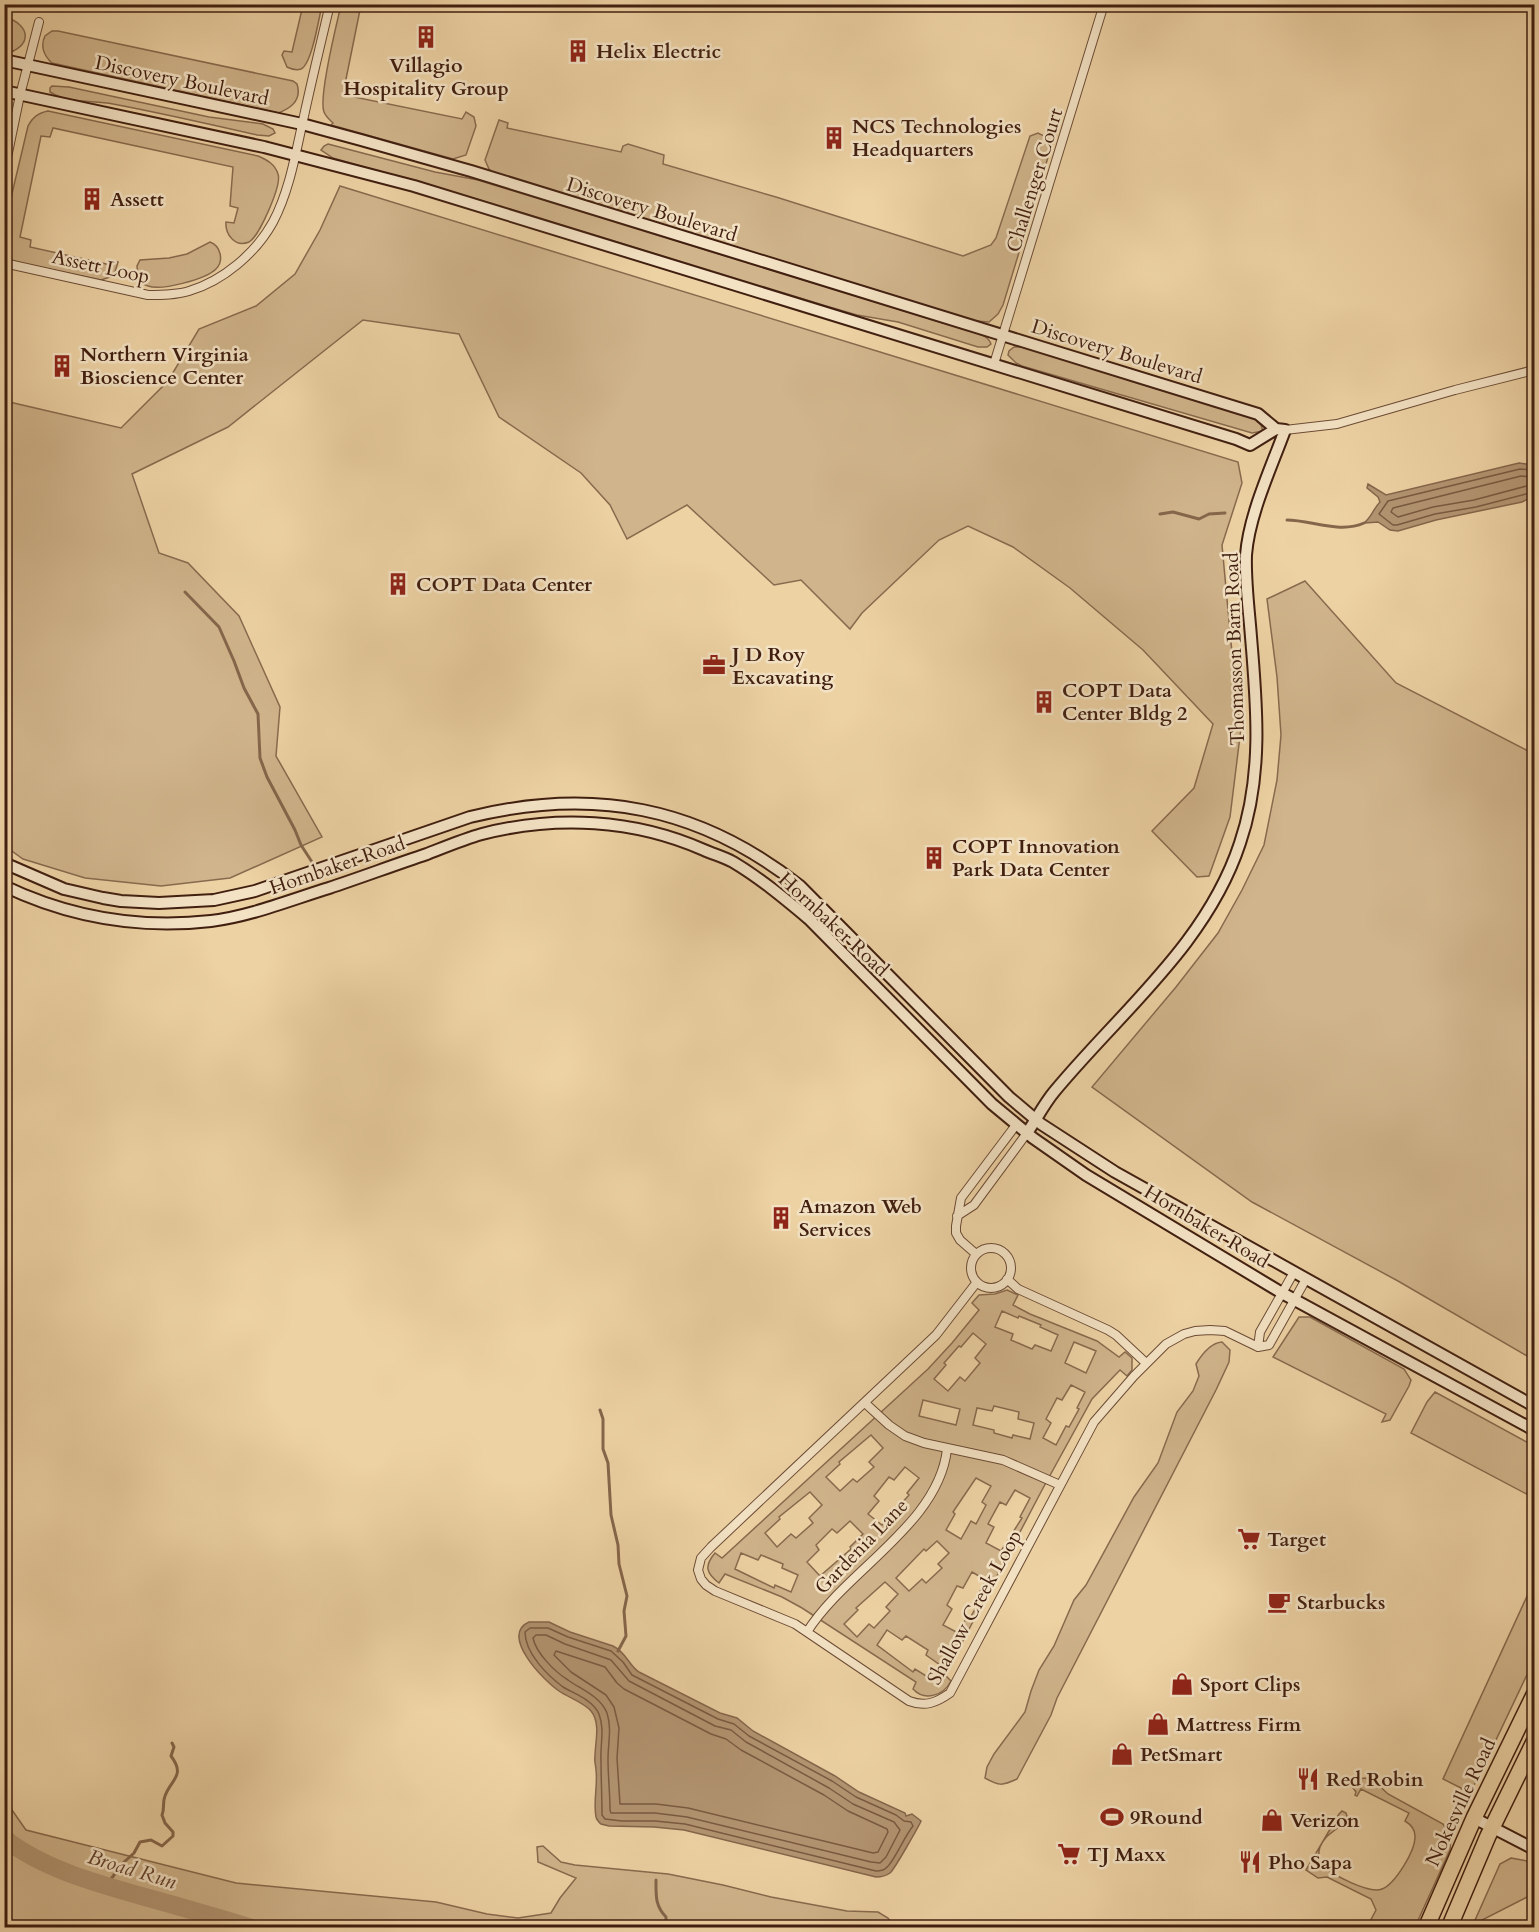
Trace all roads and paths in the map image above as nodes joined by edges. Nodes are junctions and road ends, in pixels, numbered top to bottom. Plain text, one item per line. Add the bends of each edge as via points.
1 (330, 4) edge
2 (1104, 4) edge
3 (39, 22) dead end
4 (4, 60) edge
5 (28, 66) junction
6 (4, 91) edge
7 (20, 95) junction
8 (302, 124) junction
9 (294, 155) junction
10 (4, 172) edge
11 (4, 263) edge
12 (1004, 335) junction
13 (994, 364) junction
14 (1534, 370) edge
15 (1281, 430) junction
16 (411, 837) junction
17 (417, 857) junction
18 (4, 863) edge
19 (4, 886) edge
20 (1053, 1093) junction
21 (1027, 1112) junction
22 (1036, 1120) junction
23 (1016, 1125) junction
24 (1027, 1133) junction
25 (957, 1216) junction
26 (976, 1254) junction
27 (1294, 1272) junction
28 (1306, 1279) junction
29 (1007, 1280) junction
30 (977, 1282) junction
31 (1282, 1293) junction
32 (1295, 1300) junction
33 (1258, 1347) junction
34 (1146, 1363) junction
35 (865, 1403) junction
36 (1534, 1406) edge
37 (1534, 1430) edge
38 (947, 1449) junction
39 (1060, 1485) junction
40 (807, 1632) junction
41 (1534, 1695) edge
42 (1534, 1742) edge
43 (1474, 1818) junction
44 (1492, 1828) junction
45 (1534, 1849) edge
46 (1426, 1928) edge
47 (1449, 1928) edge

1 - 8 street, Assett Loop
2 - 12 street, Challenger Court
3 - 5 street
4 - 5 street, Discovery Boulevard
5 - 7 street
5 - 8 street, Discovery Boulevard
6 - 7 street
7 - 9 street
7 - 10 street
8 - 9 street, Assett Loop
8 - 12 street, Discovery Boulevard via 471,171
9 - 11 street, Assett Loop via 273,221 260,242 229,270 190,291 148,295
9 - 13 street via 414,186
12 - 13 street, Challenger Court
12 - 15 street, Discovery Boulevard via 1258,414
13 - 15 street via 1250,445
14 - 15 street via 1337,424
15 - 20 street, Thomasson Barn Road via 1247,545 1257,736 1253,785 1241,842 1199,925 1144,993
16 - 17 street
16 - 18 street, Hornbaker Road via 255,891 214,900 159,903 104,898 64,889
16 - 21 street, Hornbaker Road via 503,809 577,803 645,810 722,836 774,865 800,886
17 - 19 street, Hornbaker Road via 268,907 210,921 112,920 49,905
17 - 23 street, Hornbaker Road via 484,834 579,822 649,831 732,862 808,919
20 - 21 street, Thomasson Barn Road
20 - 22 street, Thomasson Barn Road
21 - 22 street, Hornbaker Road
21 - 23 street, Thomasson Barn Road
22 - 24 street, Thomasson Barn Road
22 - 27 street, Hornbaker Road via 1115,1172
23 - 24 street, Hornbaker Road
23 - 25 street via 961,1198
24 - 25 street via 974,1205
24 - 31 street, Hornbaker Road via 1086,1174
25 - 26 street via 956,1233
26 - 29 street via 987,1248 1005,1253 1011,1264
26 - 30 street via 971,1271
27 - 28 street, Hornbaker Road
27 - 31 street
28 - 32 street
28 - 36 street, Hornbaker Road
29 - 30 street via 994,1288
29 - 34 street via 1018,1289 1108,1330
30 - 35 street, Shallow Creek Loop via 936,1335
31 - 32 street, Hornbaker Road
31 - 33 street via 1260,1332
32 - 33 street via 1271,1342
32 - 37 street, Hornbaker Road
33 - 34 street, Shallow Creek Loop via 1225,1331 1195,1331 1166,1344
34 - 39 street, Shallow Creek Loop via 1094,1422
35 - 38 street via 904,1436
35 - 40 street, Shallow Creek Loop via 701,1558 701,1579 715,1591
38 - 39 street via 1003,1460
38 - 40 street, Gardenia Lane via 942,1474 920,1510 884,1550 849,1580 816,1616
39 - 40 street, Shallow Creek Loop via 956,1683 939,1701 909,1701
41 - 43 highway, Nokesville Road
42 - 44 highway, Nokesville Road
43 - 44 street
43 - 46 highway, Nokesville Road
44 - 45 street
44 - 47 highway, Nokesville Road

